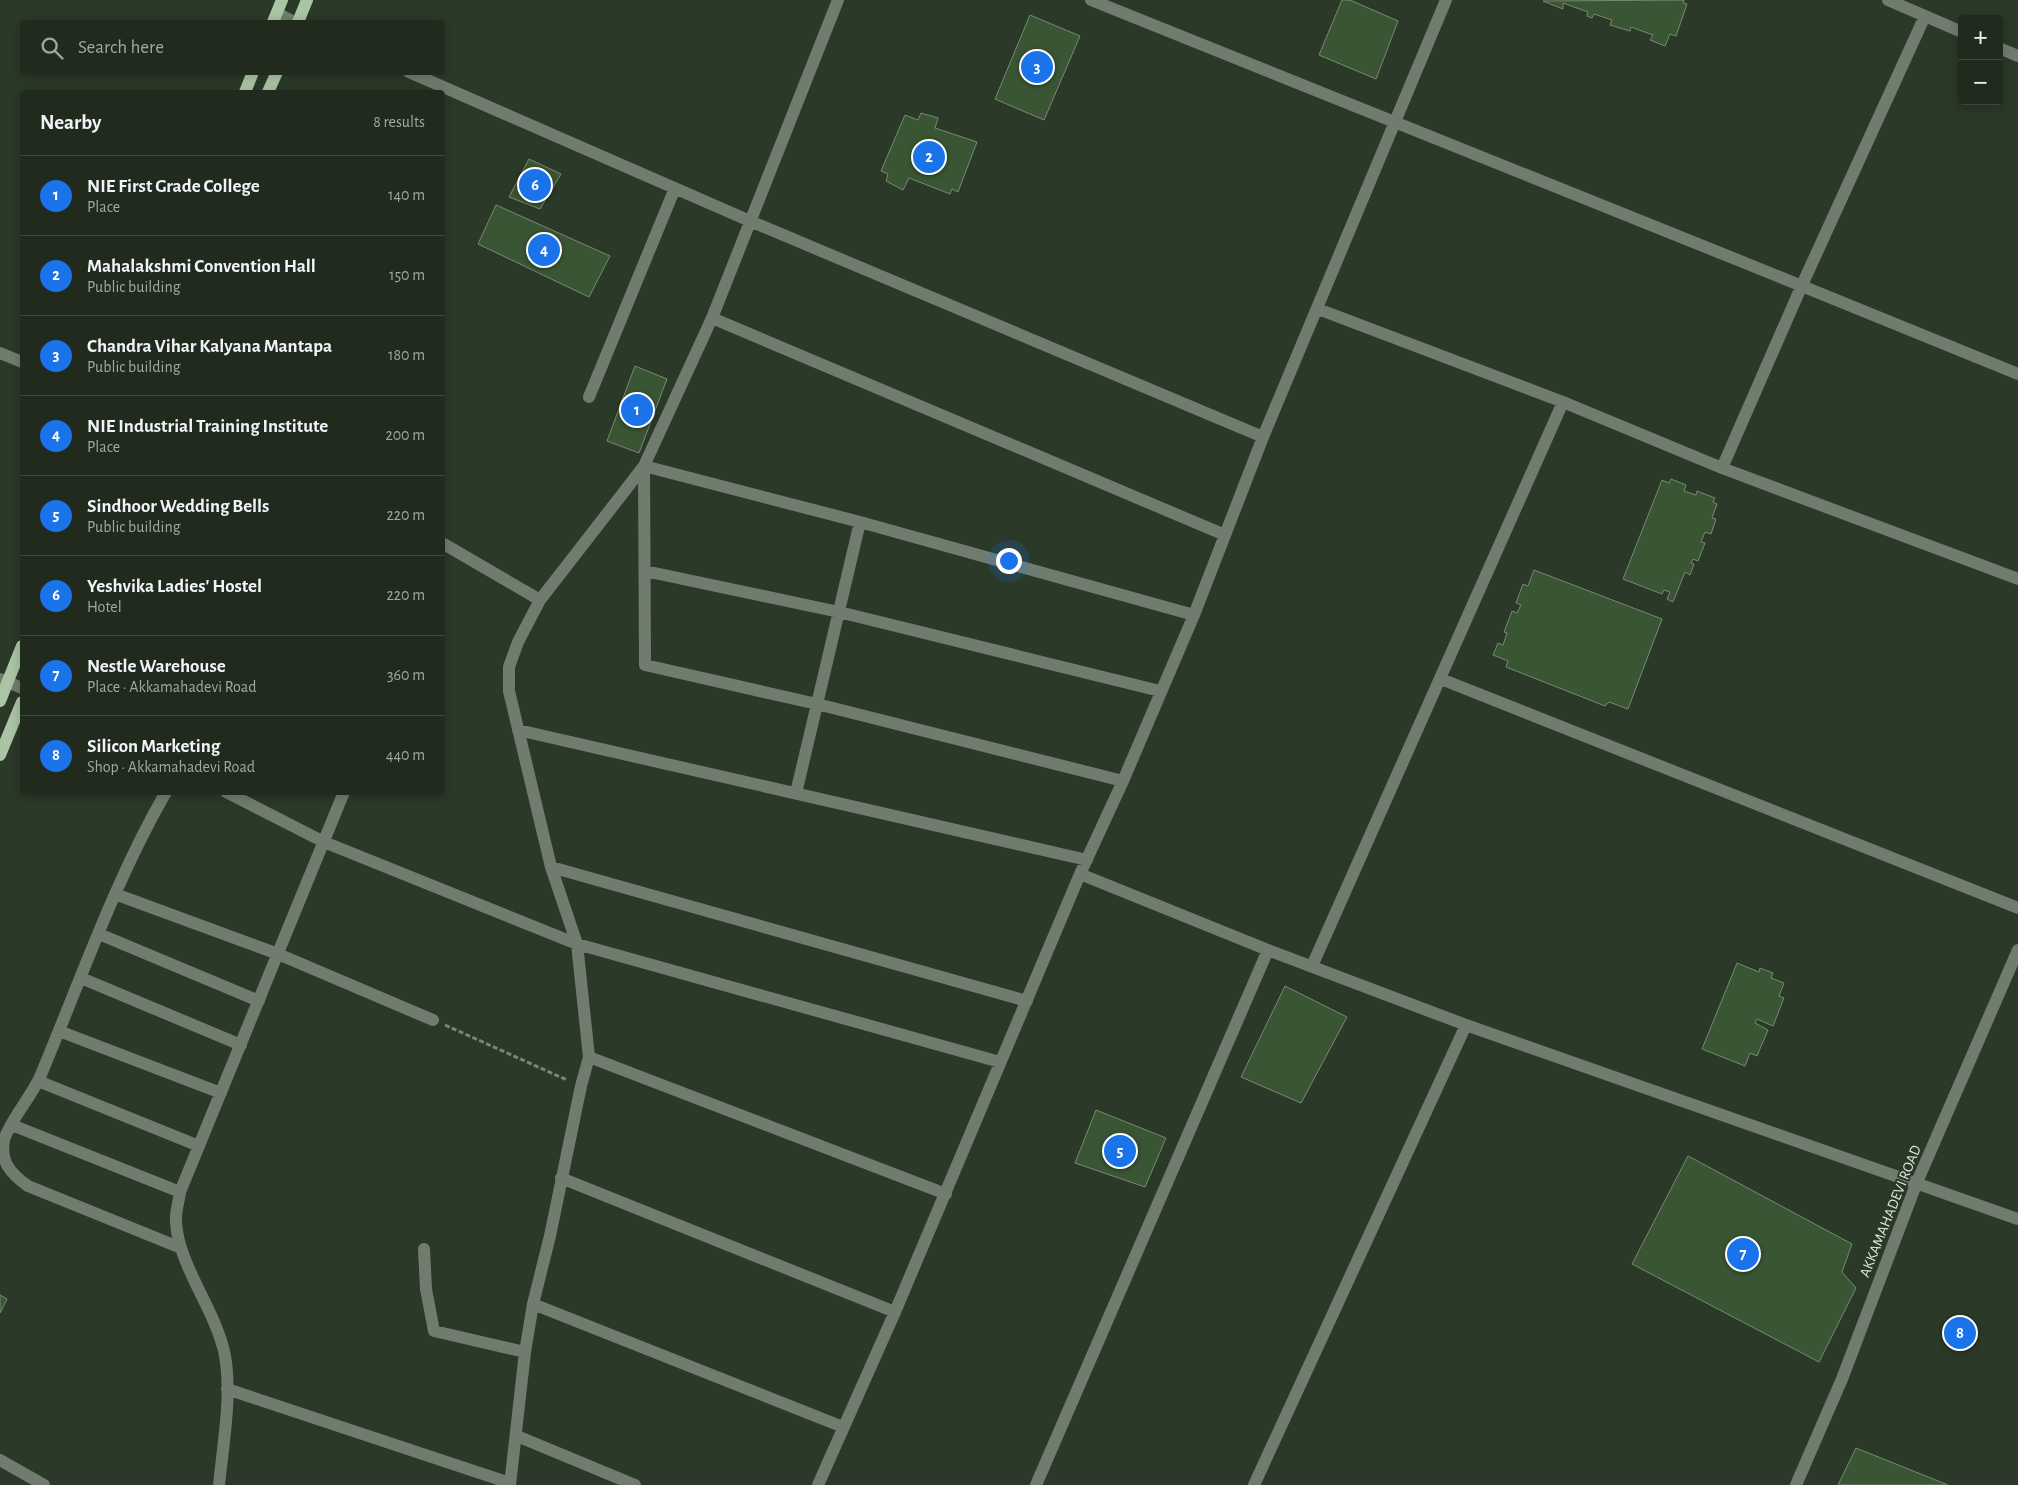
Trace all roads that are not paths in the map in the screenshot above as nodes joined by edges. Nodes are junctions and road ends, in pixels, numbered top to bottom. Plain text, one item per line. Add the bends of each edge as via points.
1 (282, 0) edge
2 (307, 0) edge
3 (838, 0) edge
4 (1091, 0) edge
5 (1446, 0) edge
6 (1888, 0) edge
7 (1925, 16) junction
8 (275, 18) edge
9 (297, 20) edge
10 (1958, 30) edge
11 (2003, 50) edge
12 (2018, 56) edge
13 (252, 75) edge
14 (276, 75) edge
15 (416, 75) edge
16 (245, 90) edge
17 (269, 90) edge
18 (1394, 123) junction
19 (675, 188) junction
20 (750, 221) junction
21 (1802, 285) junction
22 (1318, 309) junction
23 (712, 318) junction
24 (0, 353) edge
25 (20, 361) edge
26 (2018, 374) edge
27 (589, 396) dead end
28 (1563, 402) junction
29 (1263, 437) junction
30 (644, 466) junction
31 (1722, 468) junction
32 (860, 522) junction
33 (1225, 536) junction
34 (445, 545) edge
35 (645, 571) junction
36 (2018, 580) edge
37 (540, 600) junction
38 (839, 612) junction
39 (1194, 615) junction
40 (20, 650) edge
41 (1441, 679) junction
42 (4, 681) edge
43 (20, 687) edge
44 (1160, 691) junction
45 (0, 701) edge
46 (817, 704) junction
47 (20, 707) edge
48 (518, 730) junction
49 (0, 755) edge
50 (1123, 781) junction
51 (796, 793) junction
52 (164, 795) edge
53 (232, 795) edge
54 (343, 795) edge
55 (324, 842) junction
56 (1087, 860) junction
57 (551, 867) junction
58 (1080, 874) junction
59 (115, 894) junction
60 (2018, 908) edge
61 (100, 934) junction
62 (577, 944) junction
63 (1268, 950) junction
64 (2018, 950) edge
65 (278, 954) junction
66 (1312, 966) junction
67 (81, 978) junction
68 (259, 1001) junction
69 (1027, 1001) junction
70 (433, 1020) road end
71 (1466, 1025) junction
72 (59, 1031) junction
73 (241, 1045) junction
74 (589, 1057) junction
75 (1000, 1062) junction
76 (38, 1081) junction
77 (221, 1092) junction
78 (12, 1125) junction
79 (199, 1146) junction
80 (561, 1178) junction
81 (1918, 1182) junction
82 (180, 1192) junction
83 (946, 1194) junction
84 (2018, 1219) edge
85 (181, 1248) junction
86 (424, 1249) dead end
87 (533, 1304) junction
88 (895, 1312) junction
89 (525, 1352) junction
90 (227, 1389) junction
91 (843, 1427) junction
92 (517, 1436) junction
93 (0, 1460) edge
94 (477, 1472) junction
95 (510, 1484) edge
96 (44, 1485) edge
97 (220, 1485) edge
98 (472, 1485) edge
99 (635, 1485) edge
100 (818, 1485) edge
101 (1036, 1485) edge
102 (1254, 1485) edge
103 (1796, 1485) edge

1 - 8 main road
2 - 9 main road
3 - 20 street
4 - 18 street
5 - 18 street
6 - 7 street
7 - 10 street
7 - 21 street
11 - 12 street
13 - 16 main road
14 - 17 main road
15 - 19 street
18 - 21 street
18 - 22 street
19 - 20 street
19 - 27 street
20 - 23 street
20 - 29 street
21 - 26 street
21 - 31 street
22 - 28 street
22 - 29 street
23 - 30 street
23 - 33 street
24 - 25 street
28 - 31 street
28 - 41 street
29 - 33 street
30 - 32 street
30 - 35 street
30 - 37 street
31 - 36 street
32 - 38 street
32 - 39 street
33 - 39 street
34 - 37 street
35 - 38 street
35 - 46 street via 645,665
37 - 48 street via 509,667 509,691
38 - 44 street
38 - 46 street
39 - 44 street
40 - 42 main road
41 - 60 street
41 - 66 street
42 - 43 street
42 - 45 main road
44 - 50 street
46 - 50 street
46 - 51 street
47 - 49 main road
48 - 51 street
48 - 57 street
50 - 56 street
51 - 56 street
52 - 59 street via 141,836
53 - 55 street
54 - 55 street
55 - 62 street
55 - 65 street
56 - 58 street
57 - 62 street
57 - 69 street
58 - 63 street
58 - 69 street
59 - 61 street
59 - 65 street
61 - 67 street
61 - 68 street
62 - 74 street
62 - 75 street
63 - 66 street
63 - 101 street
64 - 81 street, AKKAMAHADEVI ROAD
65 - 68 street
65 - 70 street
66 - 71 street
67 - 72 street
67 - 73 street
68 - 73 street
69 - 75 street
71 - 81 street
71 - 102 street
72 - 76 street
72 - 77 street
73 - 77 street
74 - 80 street
74 - 83 street
75 - 83 street
76 - 78 street
76 - 79 street
77 - 79 street
78 - 82 street
78 - 85 street via 4,1139 2,1157 9,1172 28,1186
79 - 82 street
80 - 87 street
80 - 88 street
81 - 84 street
81 - 103 street, AKKAMAHADEVI ROAD via 1842,1379
82 - 85 street via 176,1221
83 - 88 street
85 - 90 street via 213,1317 224,1352
86 - 89 street via 426,1289 434,1330
87 - 89 street
87 - 91 street
88 - 91 street
89 - 92 street
90 - 94 street
90 - 97 street
91 - 100 street
92 - 95 street
92 - 99 street
93 - 96 street
94 - 95 street
94 - 98 street

